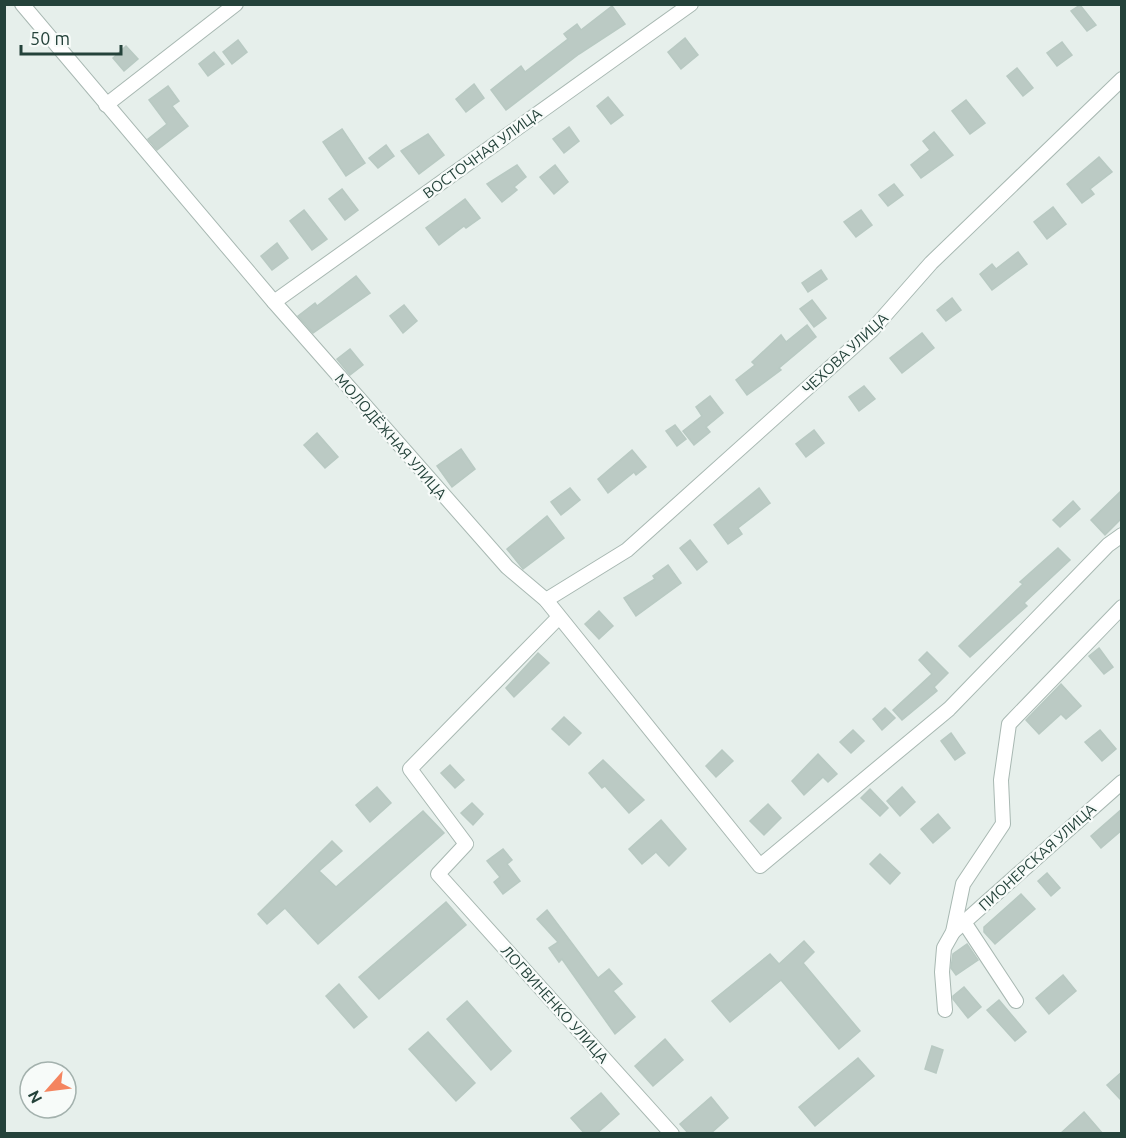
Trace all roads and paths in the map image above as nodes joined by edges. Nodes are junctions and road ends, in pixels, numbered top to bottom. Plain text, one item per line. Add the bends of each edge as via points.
1 (22, 4) edge
2 (236, 4) edge
3 (690, 4) edge
4 (1122, 79) edge
5 (106, 105) junction
6 (274, 303) junction
7 (1122, 535) edge
8 (546, 600) junction
9 (1122, 607) edge
10 (559, 616) junction
11 (1122, 782) edge
12 (964, 922) junction
13 (953, 932) junction
14 (1016, 1002) dead end
15 (945, 1010) dead end
16 (672, 1134) edge

1 - 5 street, МОЛОДЁЖНАЯ УЛИЦА
2 - 5 street
3 - 6 street, ВОСТОЧНАЯ УЛИЦА
4 - 8 street, ЧЕХОВА УЛИЦА via 931,263 864,338 627,550
5 - 6 street, МОЛОДЁЖНАЯ УЛИЦА
6 - 8 street, МОЛОДЁЖНАЯ УЛИЦА via 507,567
7 - 10 street, МОЛОДЁЖНАЯ УЛИЦА via 949,709 760,866
8 - 10 street, МОЛОДЁЖНАЯ УЛИЦА
9 - 13 street via 1009,724 1001,780 1003,824 963,884
10 - 16 street, ЛОГВИНЕНКО УЛИЦА via 410,769 466,844 438,874
11 - 12 street, ПИОНЕРСКАЯ УЛИЦА
12 - 13 street, ПИОНЕРСКАЯ УЛИЦА
12 - 14 street
13 - 15 street via 943,956

